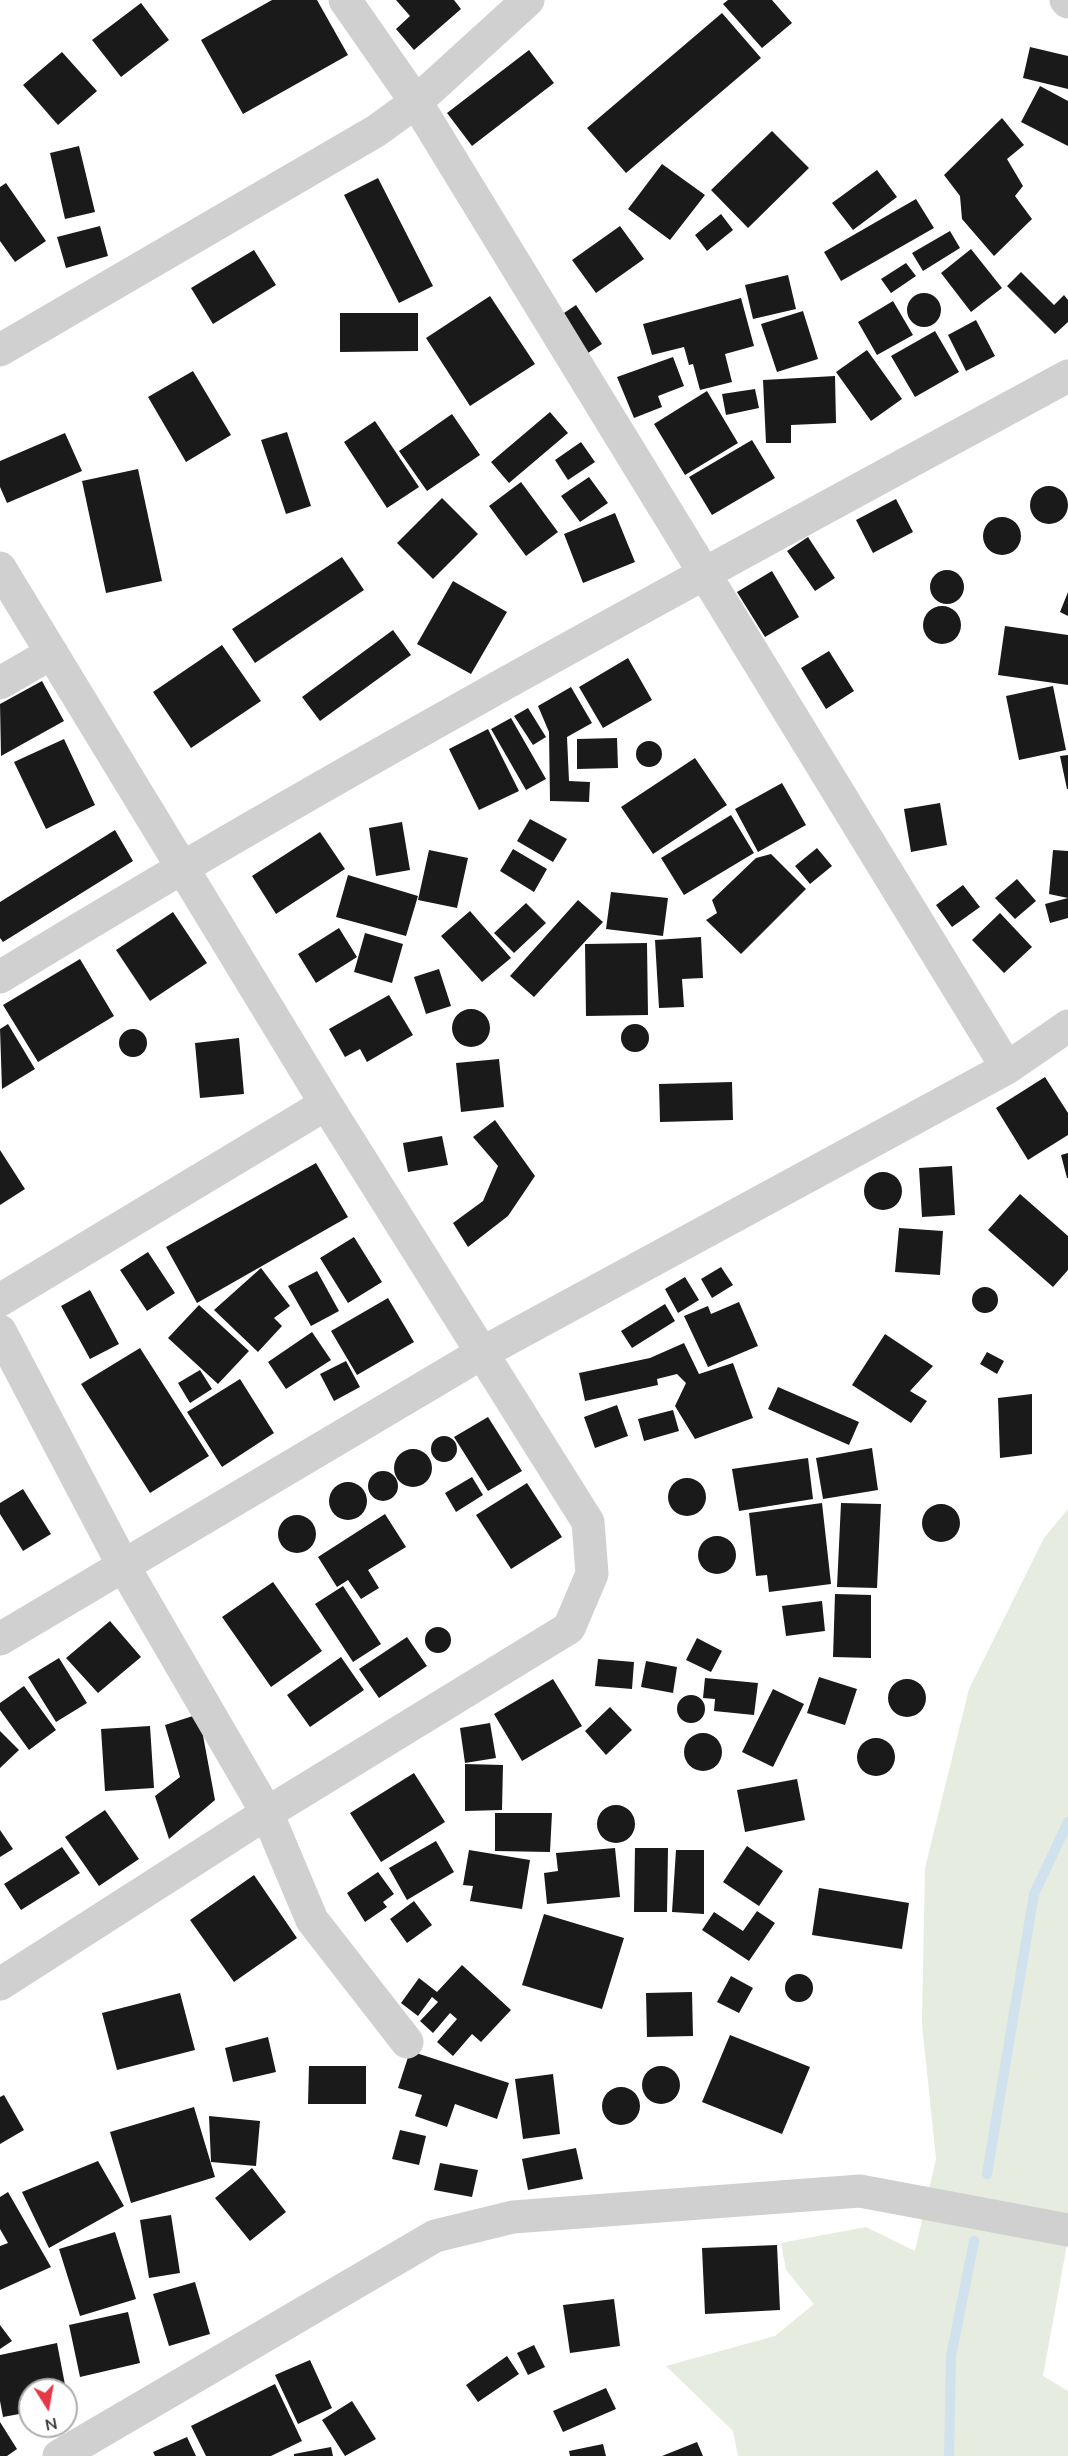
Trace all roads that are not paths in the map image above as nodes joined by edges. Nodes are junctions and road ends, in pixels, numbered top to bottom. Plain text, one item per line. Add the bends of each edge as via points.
1 (345, 0) edge
2 (528, 0) edge
3 (416, 102) junction
4 (0, 350) edge
5 (1068, 376) edge
6 (0, 568) edge
7 (703, 574) junction
8 (52, 653) junction
9 (0, 683) edge
10 (181, 866) junction
11 (0, 977) edge
12 (1068, 1026) edge
13 (1007, 1068) junction
14 (326, 1104) junction
15 (0, 1300) edge
16 (0, 1331) edge
17 (482, 1353) junction
18 (124, 1568) junction
19 (0, 1640) edge
20 (267, 1813) junction
21 (0, 1984) edge
22 (407, 2042) dead end
23 (1068, 2230) edge
24 (58, 2456) edge

1 - 3 street
2 - 3 street
3 - 4 street via 376,131
3 - 7 street
5 - 7 street
6 - 8 street
7 - 10 street
7 - 13 street
8 - 9 street
8 - 10 street
10 - 11 street
10 - 14 street
12 - 13 street
13 - 17 street
14 - 15 street
14 - 17 street
16 - 18 street
17 - 18 street
17 - 20 street via 588,1522 592,1574 569,1628
18 - 19 street
18 - 20 street
20 - 21 street
20 - 22 street via 312,1920
23 - 24 street via 860,2191 513,2217 435,2235

